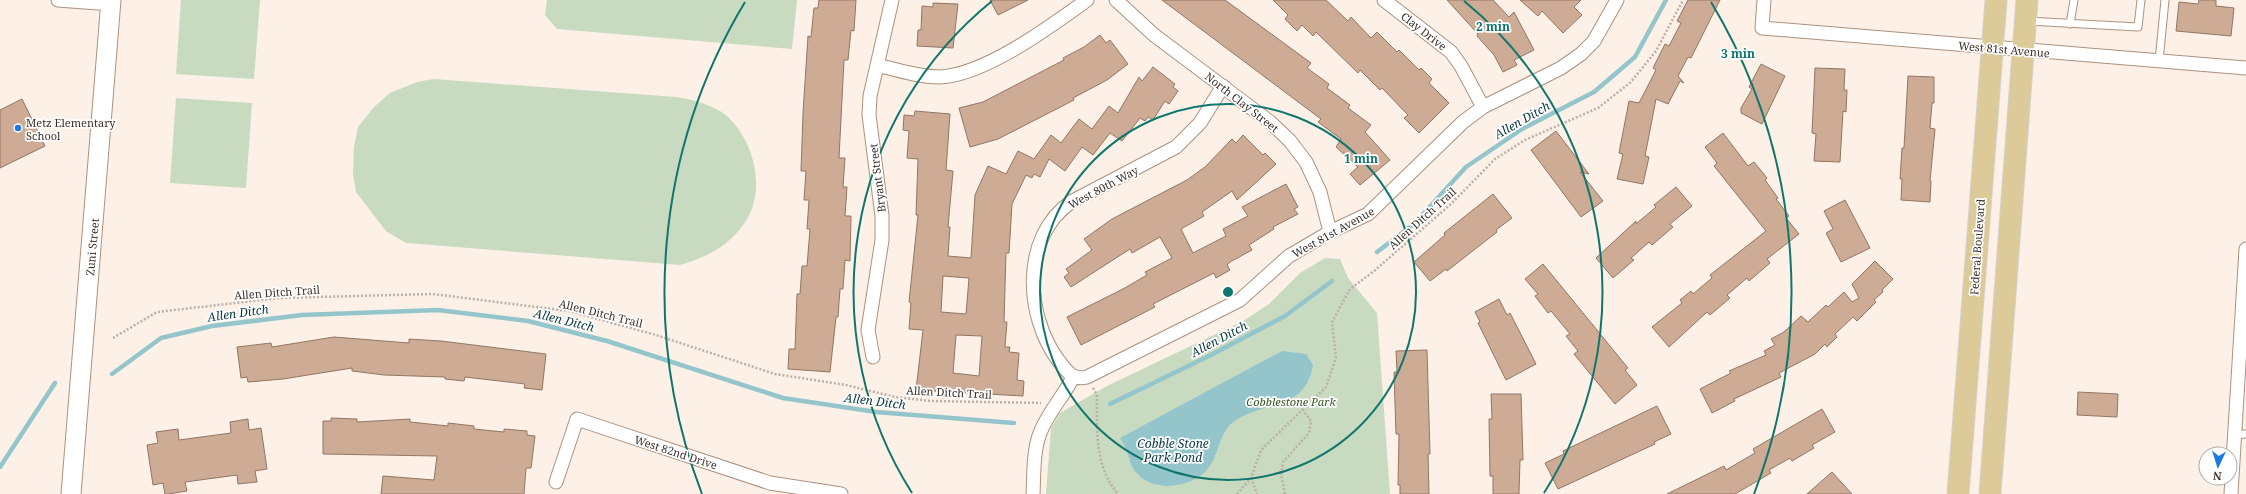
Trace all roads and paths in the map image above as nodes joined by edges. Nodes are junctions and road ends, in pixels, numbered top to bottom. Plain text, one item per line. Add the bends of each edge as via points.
1 (58, 0) edge
2 (892, 0) edge
3 (1087, 0) edge
4 (1116, 0) edge
5 (1384, 0) edge
6 (1617, 0) edge
7 (1684, 0) edge
8 (1764, 0) edge
9 (1996, 0) edge
10 (2028, 0) edge
11 (2074, 0) edge
12 (2140, 0) edge
13 (2165, 0) edge
14 (111, 2) edge
15 (2026, 22) junction
16 (2070, 24) junction
17 (1992, 48) junction
18 (2024, 50) junction
19 (2159, 61) junction
20 (877, 65) junction
21 (2246, 68) edge
22 (1223, 86) junction
23 (1483, 107) junction
24 (1330, 232) junction
25 (2246, 249) edge
26 (113, 338) dead end
27 (873, 357) dead end
28 (1073, 377) junction
29 (1087, 377) junction
30 (1044, 403) dead end
31 (1303, 410) junction
32 (2240, 434) edge
33 (1251, 478) junction
34 (556, 482) dead end
35 (768, 488) edge
36 (71, 494) edge
37 (842, 494) edge
38 (1033, 494) edge
39 (1118, 494) edge
40 (1237, 494) edge
41 (1257, 494) edge
42 (1285, 494) edge
43 (1958, 494) edge
44 (1990, 494) edge
45 (2231, 494) edge

1 - 14 street
2 - 20 street, Bryant Street
3 - 20 street via 1029,41 974,68 952,75 928,76
4 - 22 street, North Clay Street via 1154,35
5 - 23 street, Clay Drive via 1451,52
6 - 23 street, West 81st Avenue via 1594,41 1581,54 1555,71
7 - 31 path, Allen Ditch Trail via 1656,51 1630,82 1598,108 1525,140 1495,159 1445,210 1350,289 1332,322 1336,358 1326,386
8 - 17 street, West 81st Avenue via 1762,28
9 - 17 main road, Federal Boulevard
10 - 15 main road
11 - 16 lane
12 - 16 lane via 2138,27
13 - 19 lane
14 - 36 street, Zuni Street
15 - 16 lane
15 - 18 main road
17 - 18 street, West 81st Avenue
17 - 43 main road, Federal Boulevard
18 - 19 street, West 81st Avenue
18 - 44 main road
19 - 21 street, West 81st Avenue
20 - 27 street, Bryant Street via 869,114 882,216 882,240 868,330
22 - 24 street, North Clay Street via 1270,122 1300,151 1320,192
22 - 28 street, West 80th Way via 1200,123 1176,147 1071,202 1047,227 1038,248 1033,282 1037,319 1051,349
23 - 24 street, West 81st Avenue via 1463,122 1376,208
24 - 29 street, West 81st Avenue via 1288,256 1240,300
25 - 32 street
26 - 30 path, Allen Ditch Trail via 157,312 279,298 432,294 569,311 656,335 775,374 846,384 895,397 930,401
28 - 29 street, West 81st Avenue
28 - 38 street via 1040,434
29 - 39 path via 1097,394 1096,443 1108,483
31 - 33 path, Allen Ditch Trail via 1261,450
31 - 42 path via 1311,421 1309,433 1283,462 1280,474
32 - 45 street
33 - 40 path, Allen Ditch Trail
33 - 41 path
34 - 35 street, West 82nd Drive via 577,419
35 - 37 street, West 82nd Drive

